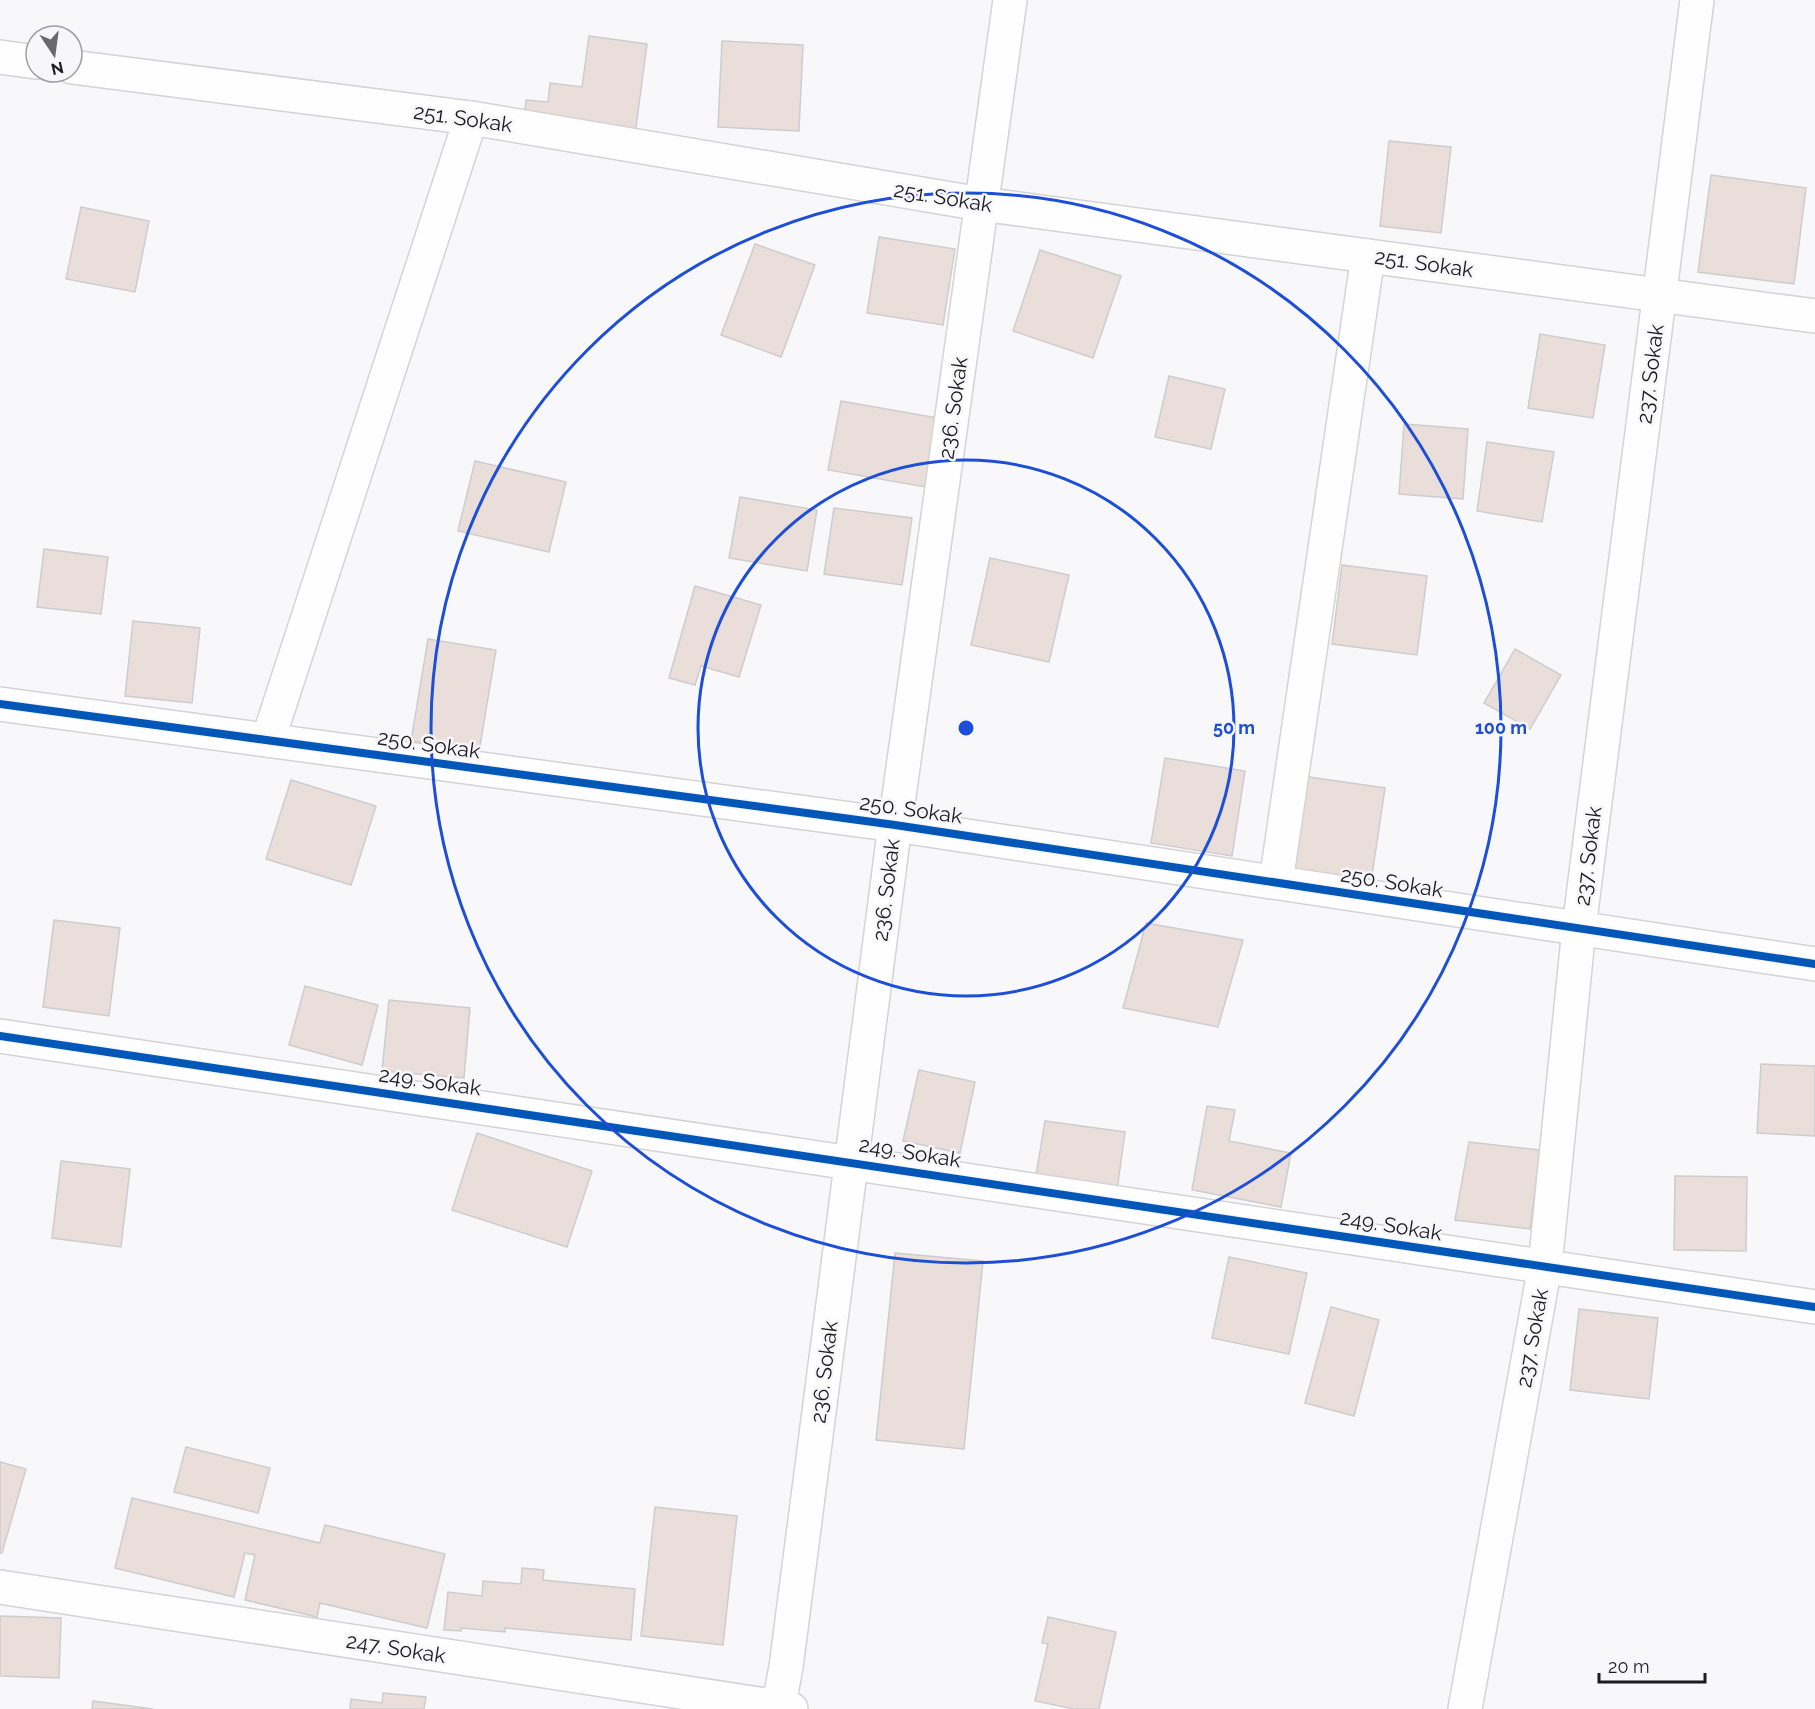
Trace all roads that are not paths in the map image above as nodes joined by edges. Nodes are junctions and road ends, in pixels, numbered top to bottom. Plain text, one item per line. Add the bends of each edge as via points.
1 (1010, 0) edge
2 (1697, 0) edge
3 (0, 57) edge
4 (24, 60) edge
5 (84, 69) edge
6 (471, 118) junction
7 (981, 204) junction
8 (1368, 256) junction
9 (1659, 295) junction
10 (1815, 316) edge
11 (0, 704) edge
12 (268, 740) junction
13 (895, 825) junction
14 (1276, 882) junction
15 (1579, 928) junction
16 (1815, 964) edge
17 (0, 1036) edge
18 (851, 1162) junction
19 (1545, 1266) junction
20 (1815, 1307) edge
21 (0, 1587) edge
22 (782, 1708) edge
23 (1465, 1709) edge

1 - 7 street, 236. Sokak
2 - 9 street, 237. Sokak
3 - 4 street
5 - 6 street, 251. Sokak
6 - 7 street, 251. Sokak
6 - 12 street
7 - 8 street, 251. Sokak
7 - 13 street, 236. Sokak
8 - 9 street, 251. Sokak
8 - 14 street
9 - 10 street, 251. Sokak
9 - 15 street, 237. Sokak
11 - 12 street, 250. Sokak
12 - 13 street, 250. Sokak
13 - 14 street, 250. Sokak
13 - 18 street, 236. Sokak
14 - 15 street, 250. Sokak
15 - 16 street, 250. Sokak
15 - 19 street, 237. Sokak
17 - 18 street, 249. Sokak
18 - 19 street, 249. Sokak
18 - 22 street, 236. Sokak
19 - 20 street, 249. Sokak
19 - 23 street, 237. Sokak
21 - 22 street, 247. Sokak

